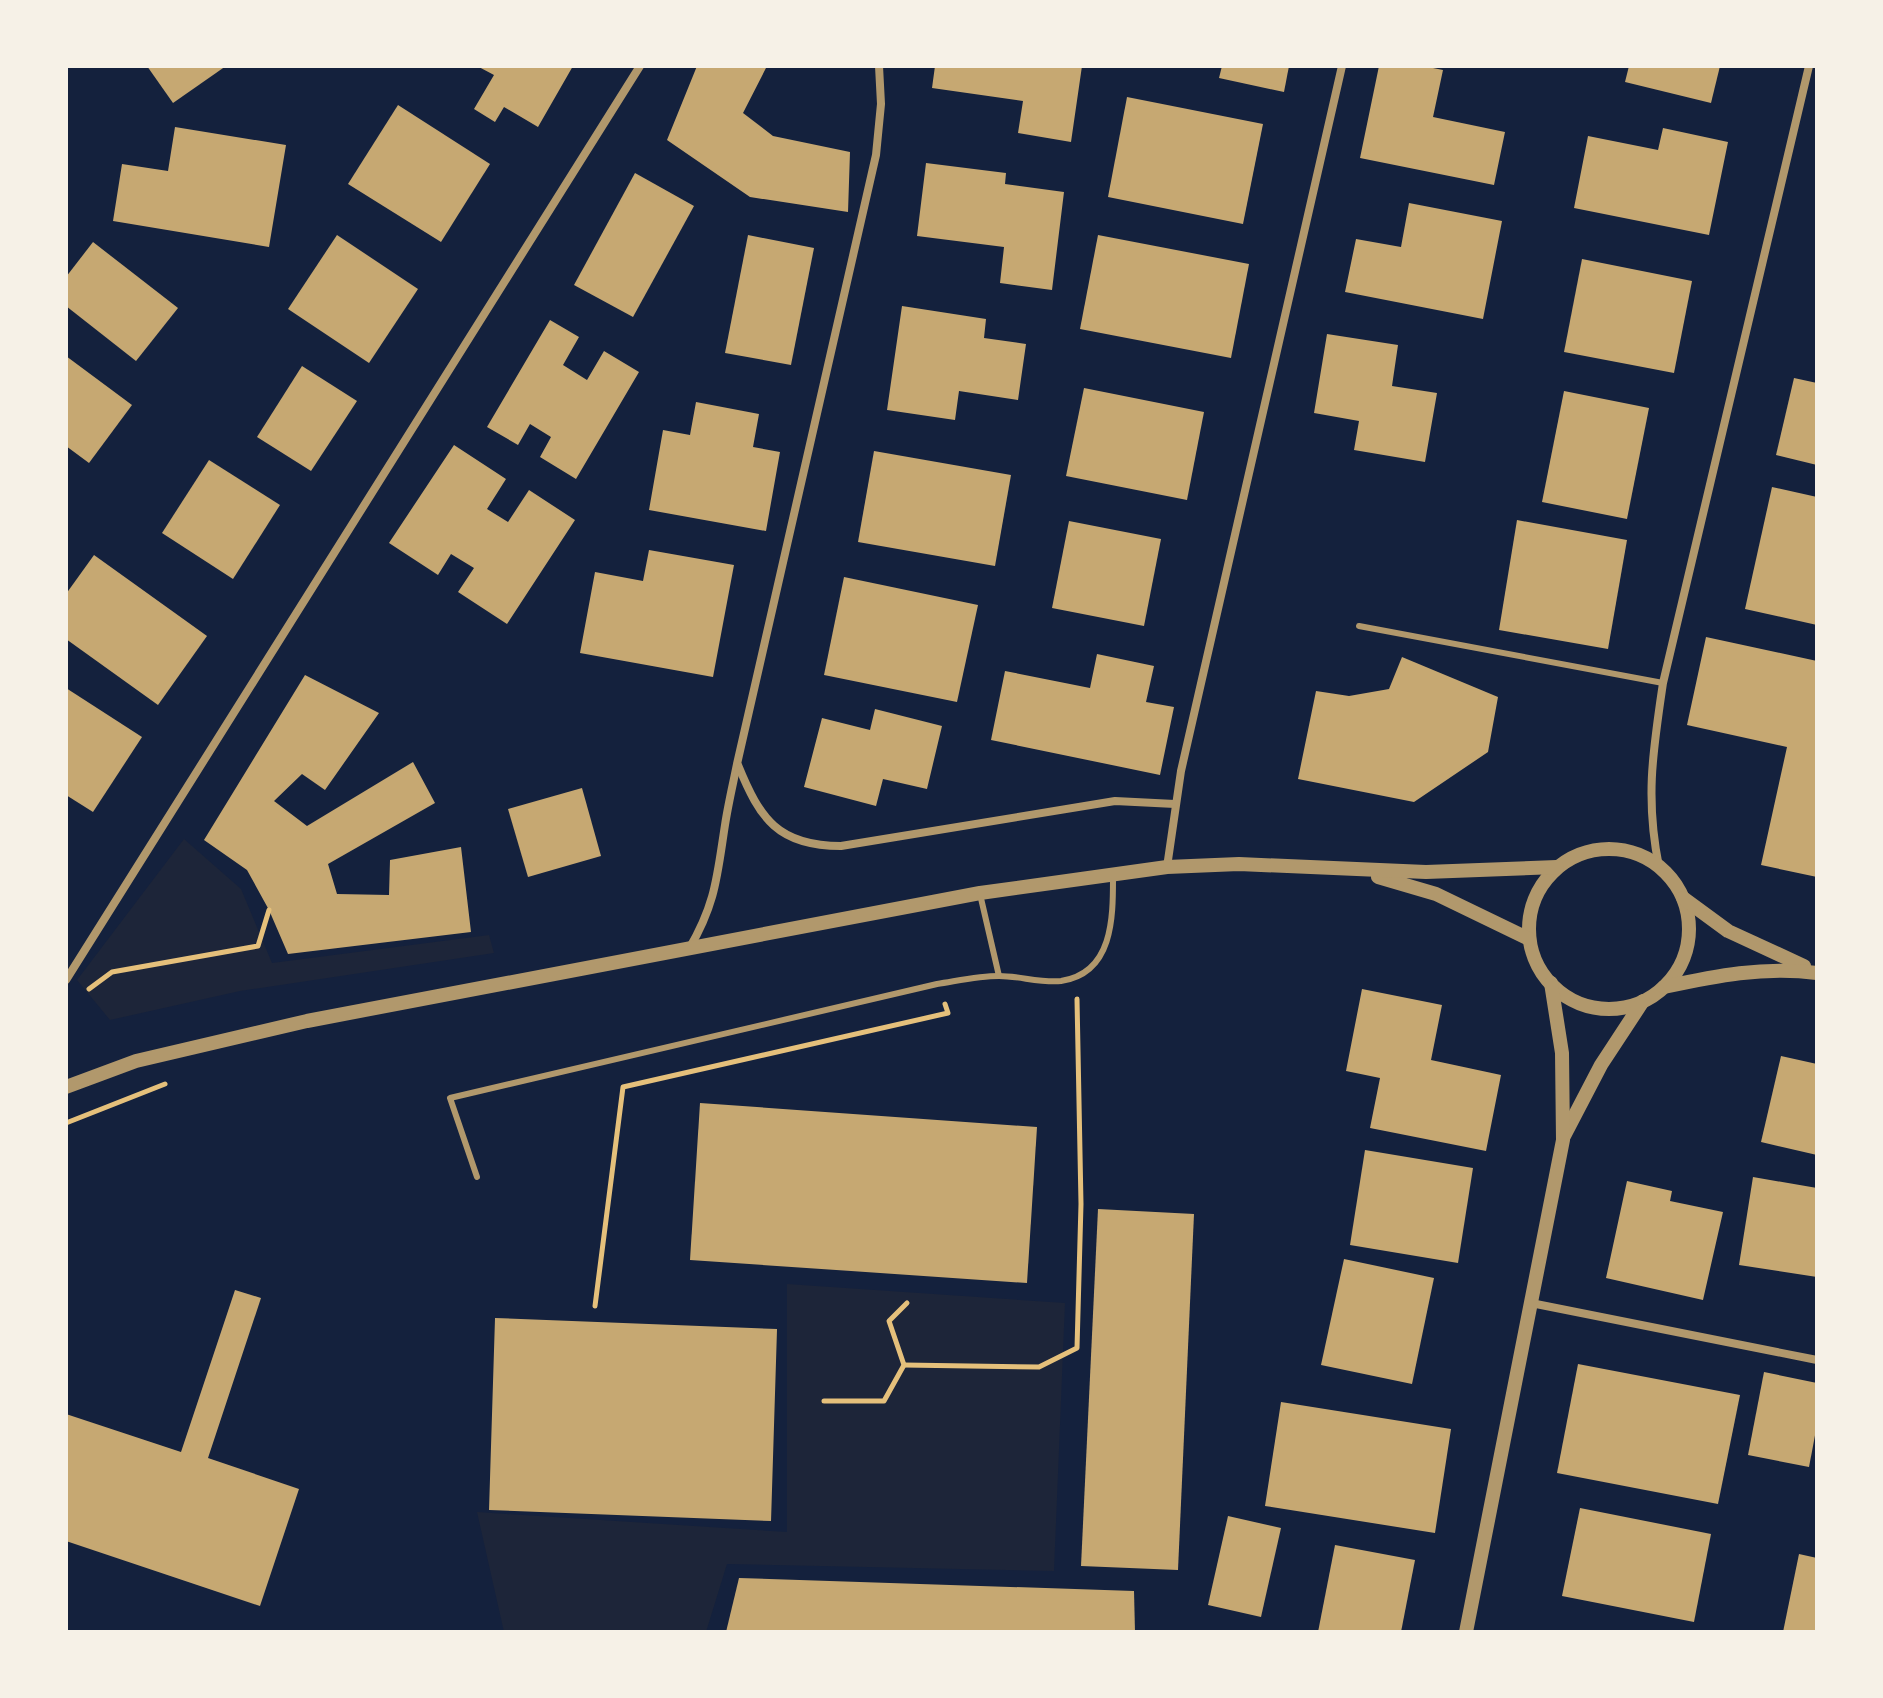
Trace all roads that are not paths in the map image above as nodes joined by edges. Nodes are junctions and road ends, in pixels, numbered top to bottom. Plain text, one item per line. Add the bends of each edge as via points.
1 (640, 66) edge
2 (879, 66) edge
3 (1342, 66) edge
4 (1809, 66) edge
5 (1359, 626) dead end
6 (1663, 683) junction
7 (737, 764) junction
8 (1175, 804) junction
9 (1167, 867) junction
10 (1557, 867) junction
11 (1659, 867) junction
12 (1348, 870) junction
13 (1113, 875) junction
14 (980, 893) junction
15 (1683, 898) junction
16 (1529, 939) junction
17 (689, 949) junction
18 (1817, 972) edge
19 (999, 976) junction
20 (66, 980) edge
21 (1551, 983) junction
22 (1663, 987) junction
23 (1643, 1001) junction
24 (66, 1087) edge
25 (1563, 1140) junction
26 (477, 1177) dead end
27 (1531, 1303) junction
28 (1817, 1360) edge
29 (1466, 1632) edge

1 - 20 street
2 - 7 street via 876,155
3 - 8 street
4 - 6 street
5 - 6 lane
6 - 11 street via 1650,804
7 - 8 street via 763,817 778,831 819,846 1115,801
7 - 17 street via 720,874
8 - 9 street
9 - 12 street via 1239,864
9 - 13 street
10 - 11 street via 1581,854 1608,849 1635,854
10 - 12 street
10 - 16 street via 1534,901
11 - 15 street
12 - 16 street via 1436,894
13 - 14 street
13 - 19 lane via 1111,931 1093,964 1080,975 1059,981
14 - 17 street
14 - 19 lane
15 - 18 street via 1728,931
15 - 22 street via 1689,927 1685,954
16 - 21 street via 1536,963
17 - 24 street via 307,1021 136,1061
18 - 22 street via 1733,973
19 - 26 lane via 937,984 450,1098
21 - 23 street via 1570,999 1594,1007 1619,1008
21 - 25 street via 1562,1053
22 - 23 street
23 - 25 street via 1601,1065
25 - 27 street
27 - 28 street
27 - 29 street

